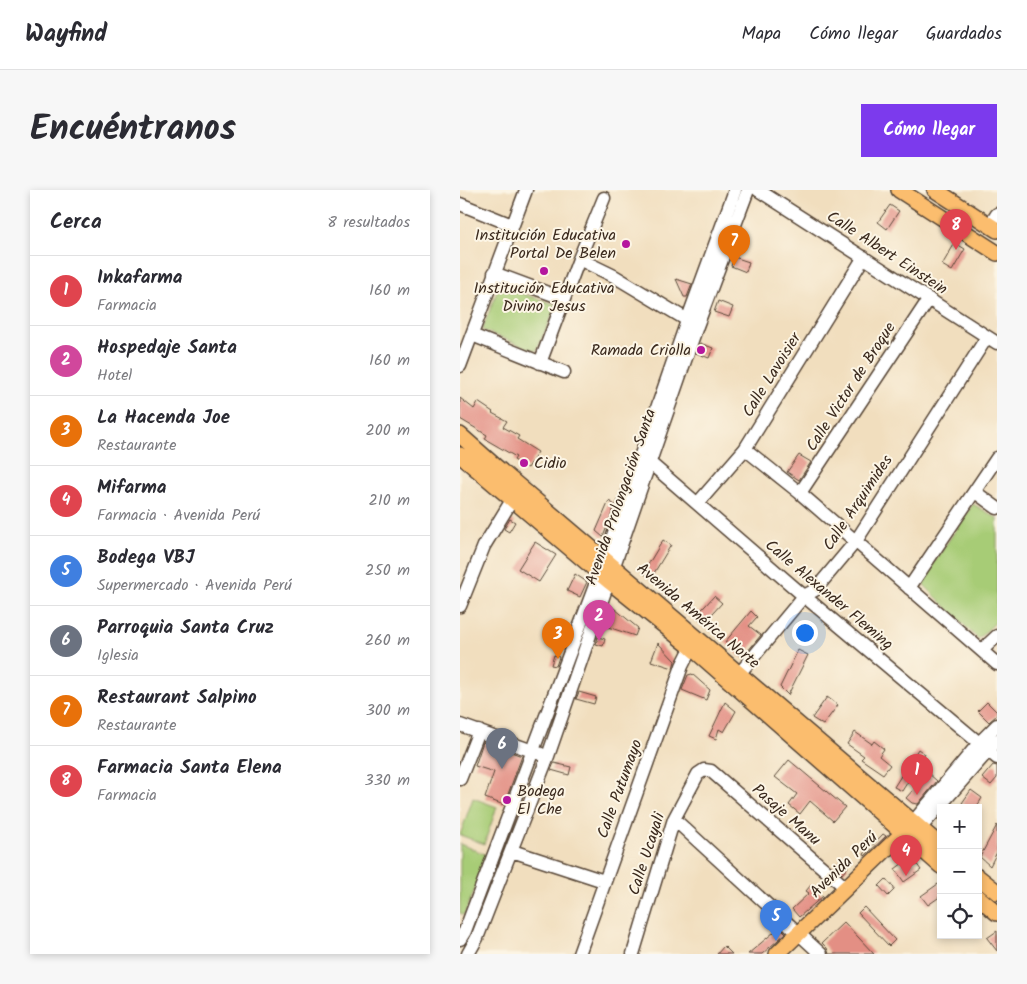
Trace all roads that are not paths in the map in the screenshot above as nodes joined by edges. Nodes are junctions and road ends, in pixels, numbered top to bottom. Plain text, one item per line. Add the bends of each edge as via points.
1 (526, 190) edge
2 (735, 190) edge
3 (748, 190) edge
4 (758, 190) edge
5 (899, 190) edge
6 (940, 193) edge
7 (604, 198) dead end
8 (460, 204) edge
9 (934, 212) junction
10 (995, 223) edge
11 (512, 225) junction
12 (997, 253) edge
13 (864, 257) junction
14 (579, 259) junction
15 (494, 273) junction
16 (564, 299) junction
17 (929, 299) junction
18 (692, 323) junction
19 (472, 335) junction
20 (992, 340) edge
21 (540, 363) junction
22 (460, 366) edge
23 (564, 372) dead end
24 (460, 435) edge
25 (745, 449) junction
26 (460, 455) edge
27 (997, 458) edge
28 (644, 460) junction
29 (490, 472) junction
30 (975, 492) junction
31 (800, 493) junction
32 (512, 500) junction
33 (698, 503) junction
34 (997, 508) edge
35 (856, 541) junction
36 (607, 570) junction
37 (909, 588) junction
38 (804, 596) junction
39 (460, 606) edge
40 (997, 636) edge
41 (694, 642) junction
42 (982, 650) junction
43 (997, 664) edge
44 (739, 674) junction
45 (460, 725) edge
46 (997, 725) edge
47 (479, 732) junction
48 (990, 748) edge
49 (533, 751) junction
50 (548, 756) junction
51 (704, 770) joint
52 (460, 779) edge
53 (674, 818) junction
54 (912, 831) junction
55 (937, 844) edge
56 (512, 851) junction
57 (937, 861) edge
58 (982, 880) edge
59 (604, 881) junction
60 (846, 888) junction
61 (997, 892) edge
62 (982, 900) edge
63 (997, 913) edge
64 (803, 936) junction
65 (460, 939) edge
66 (468, 954) edge
67 (579, 954) edge
68 (634, 954) edge
69 (777, 954) edge
70 (791, 954) edge
71 (821, 954) edge

1 - 11 street
2 - 18 street, Avenida Prolongación Santa
3 - 18 street, Avenida Prolongación Santa
4 - 13 street, Calle Albert Einstein
5 - 9 main road
6 - 9 main road
6 - 10 main road
7 - 14 street
8 - 11 street
9 - 12 main road
11 - 15 street
13 - 17 street, Calle Albert Einstein
13 - 25 street, Calle Lavoisier
14 - 16 street
14 - 18 street
15 - 16 street
15 - 19 street
16 - 21 street
17 - 20 street, Calle Albert Einstein
17 - 31 street, Calle Victor de Broque
18 - 28 street, Avenida Prolongación Santa
19 - 21 street
19 - 22 street
20 - 35 street, Calle Arquimides
21 - 23 street
24 - 29 main road, Avenida América Norte
25 - 31 street
25 - 33 street, Calle Lavoisier
26 - 29 main road, Avenida América Norte
27 - 30 street
28 - 33 street, Calle Alexander Fleming
28 - 36 street, Avenida Prolongación Santa
29 - 32 main road, Avenida América Norte
29 - 36 main road, Avenida América Norte
30 - 34 street
30 - 37 street
31 - 35 street
32 - 36 main road, Avenida América Norte
32 - 39 street via 484,546
33 - 38 street, Calle Alexander Fleming
35 - 37 street
35 - 38 street, Calle Arquimides via 815,590
36 - 41 main road, Avenida América Norte
36 - 49 street, Avenida Prolongación Santa
36 - 50 street, Avenida Prolongación Santa
37 - 42 street
38 - 44 street, Calle Arquimides
38 - 48 street, Calle Alexander Fleming
40 - 42 street
41 - 44 main road, Avenida América Norte
41 - 54 main road, Avenida América Norte
41 - 59 street, Calle Putumayo via 682,666
42 - 43 street
44 - 54 main road, Avenida América Norte
45 - 47 street
46 - 48 street
47 - 49 street
47 - 52 street
48 - 54 street
49 - 50 street
49 - 65 street, Avenida Prolongación Santa
50 - 56 street, Avenida Prolongación Santa
51 - 53 street, Calle Ucayali via 698,774
51 - 60 street, Pasaje Manu via 711,771
53 - 64 street
53 - 68 street, Calle Ucayali
54 - 55 main road
54 - 57 main road
54 - 60 main road, Avenida Perú
54 - 64 main road, Avenida Perú
56 - 59 street
56 - 66 street, Avenida Prolongación Santa
58 - 61 main road
59 - 67 street, Calle Putumayo
60 - 64 main road, Avenida Perú
62 - 63 main road
64 - 69 main road, Avenida Perú
64 - 70 main road, Avenida Perú
64 - 71 street

